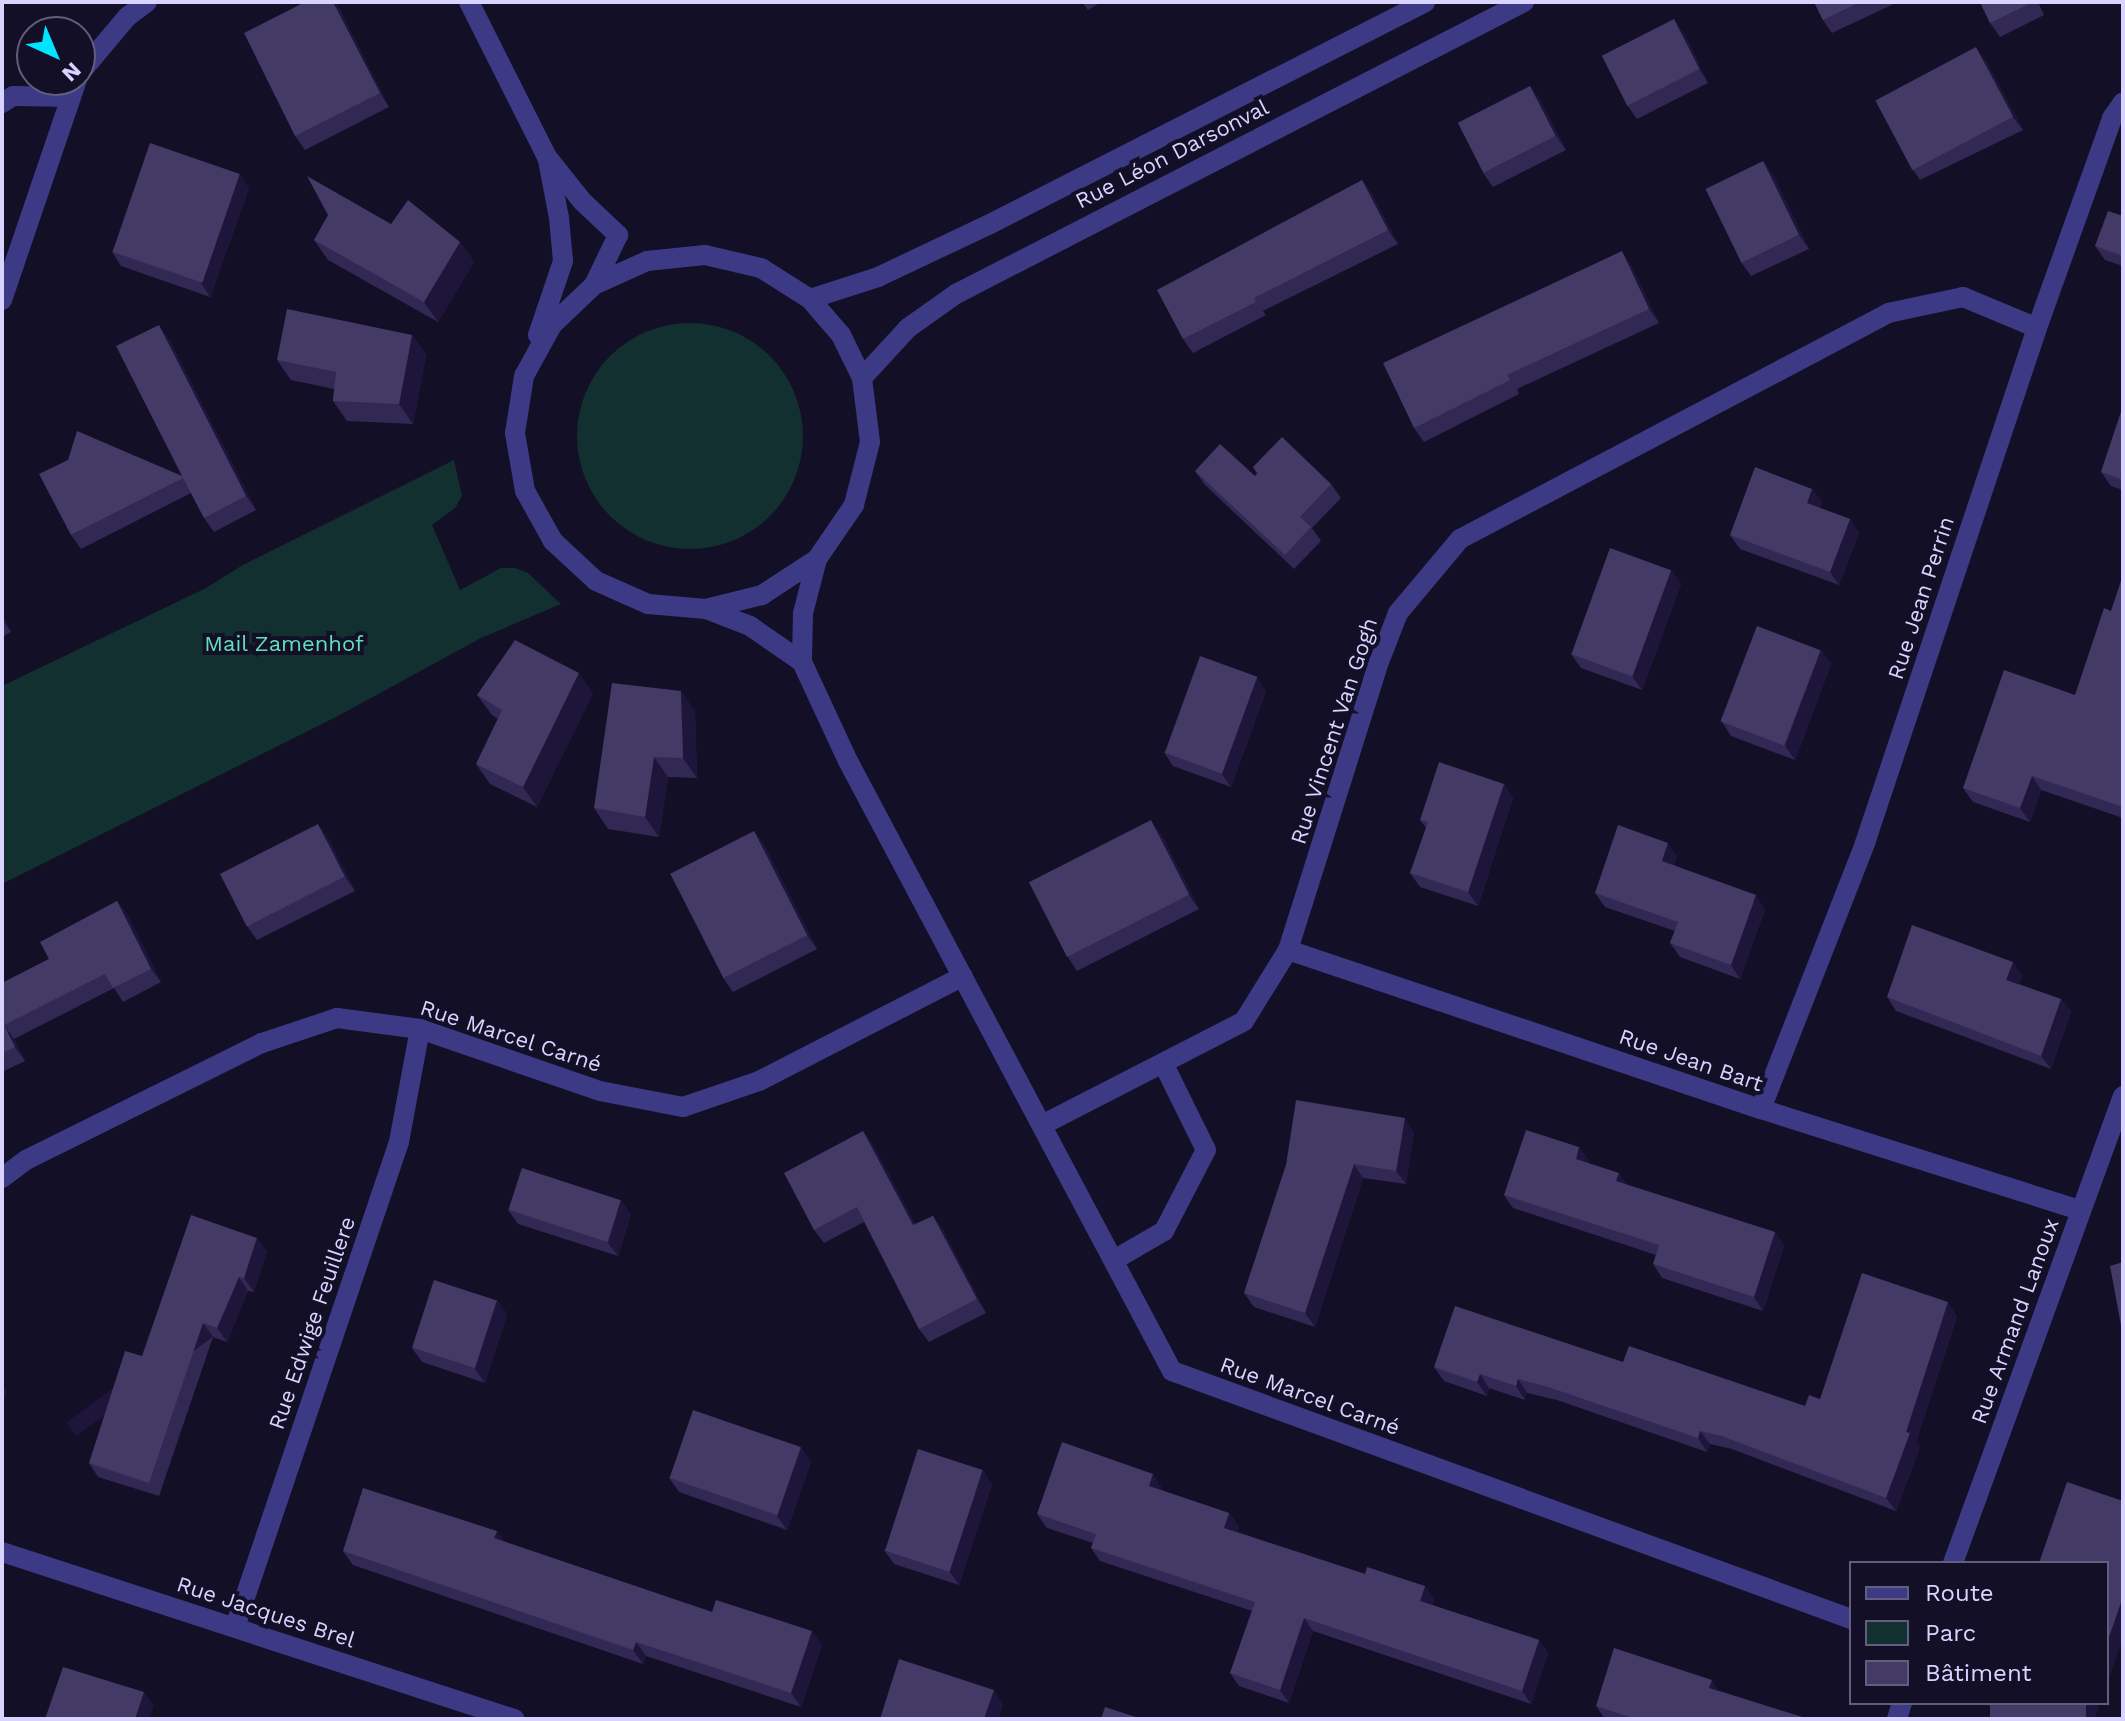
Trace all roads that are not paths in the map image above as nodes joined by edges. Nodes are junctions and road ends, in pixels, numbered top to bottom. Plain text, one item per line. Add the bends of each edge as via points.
1 (147, 2) edge
2 (469, 2) edge
3 (1425, 2) edge
4 (1524, 2) edge
5 (96, 54) edge
6 (71, 96) edge
7 (2123, 102) edge
8 (547, 157) junction
9 (594, 285) junction
10 (810, 299) junction
11 (2, 300) edge
12 (2037, 328) junction
13 (524, 376) junction
14 (862, 378) junction
15 (817, 559) junction
16 (706, 609) junction
17 (802, 662) junction
18 (1288, 950) junction
19 (963, 976) junction
20 (420, 1029) junction
21 (1163, 1063) junction
22 (2123, 1096) edge
23 (1761, 1109) junction
24 (1042, 1125) junction
25 (2, 1178) edge
26 (2080, 1210) junction
27 (1114, 1260) junction
28 (2, 1552) edge
29 (1954, 1561) edge
30 (1849, 1618) edge
31 (235, 1627) junction
32 (514, 1719) edge

1 - 5 street
2 - 8 street
3 - 10 street, Rue Léon Darsonval via 992,223 878,277
4 - 14 street, Rue Léon Darsonval via 956,294 908,328
6 - 11 street
7 - 12 street, Rue Jean Perrin via 2112,118
8 - 9 street via 618,235
8 - 13 street via 563,261
9 - 10 street via 647,261 705,255 761,268
9 - 13 street via 552,325
10 - 14 street via 841,335
12 - 18 street, Rue Vincent Van Gogh via 1963,297 1888,313 1460,539 1398,613
12 - 23 street, Rue Jean Perrin via 1865,843
13 - 16 street via 515,433 525,491 553,541 596,581 648,604
14 - 15 street via 870,442 854,505
15 - 16 street via 762,595
15 - 17 street, Rue Marcel Carné via 803,613
16 - 17 street via 750,626
17 - 19 street, Rue Marcel Carné via 848,761
18 - 21 street, Rue Vincent Van Gogh via 1244,1021
18 - 23 street, Rue Jean Bart
19 - 20 street, Rue Marcel Carné via 759,1081 683,1107 600,1091
19 - 24 street, Rue Marcel Carné
20 - 25 street, Rue Marcel Carné via 337,1018 262,1043 26,1160
20 - 31 street, Rue Edwige Feuillere via 399,1142
21 - 24 street, Rue Vincent Van Gogh
21 - 27 street via 1206,1150 1164,1231
22 - 26 street, Rue Armand Lanoux
23 - 26 street, Rue Jean Bart
24 - 27 street, Rue Marcel Carné
26 - 29 street, Rue Armand Lanoux
27 - 30 street, Rue Marcel Carné via 1172,1371
28 - 31 street, Rue Jacques Brel
31 - 32 street, Rue Jacques Brel

